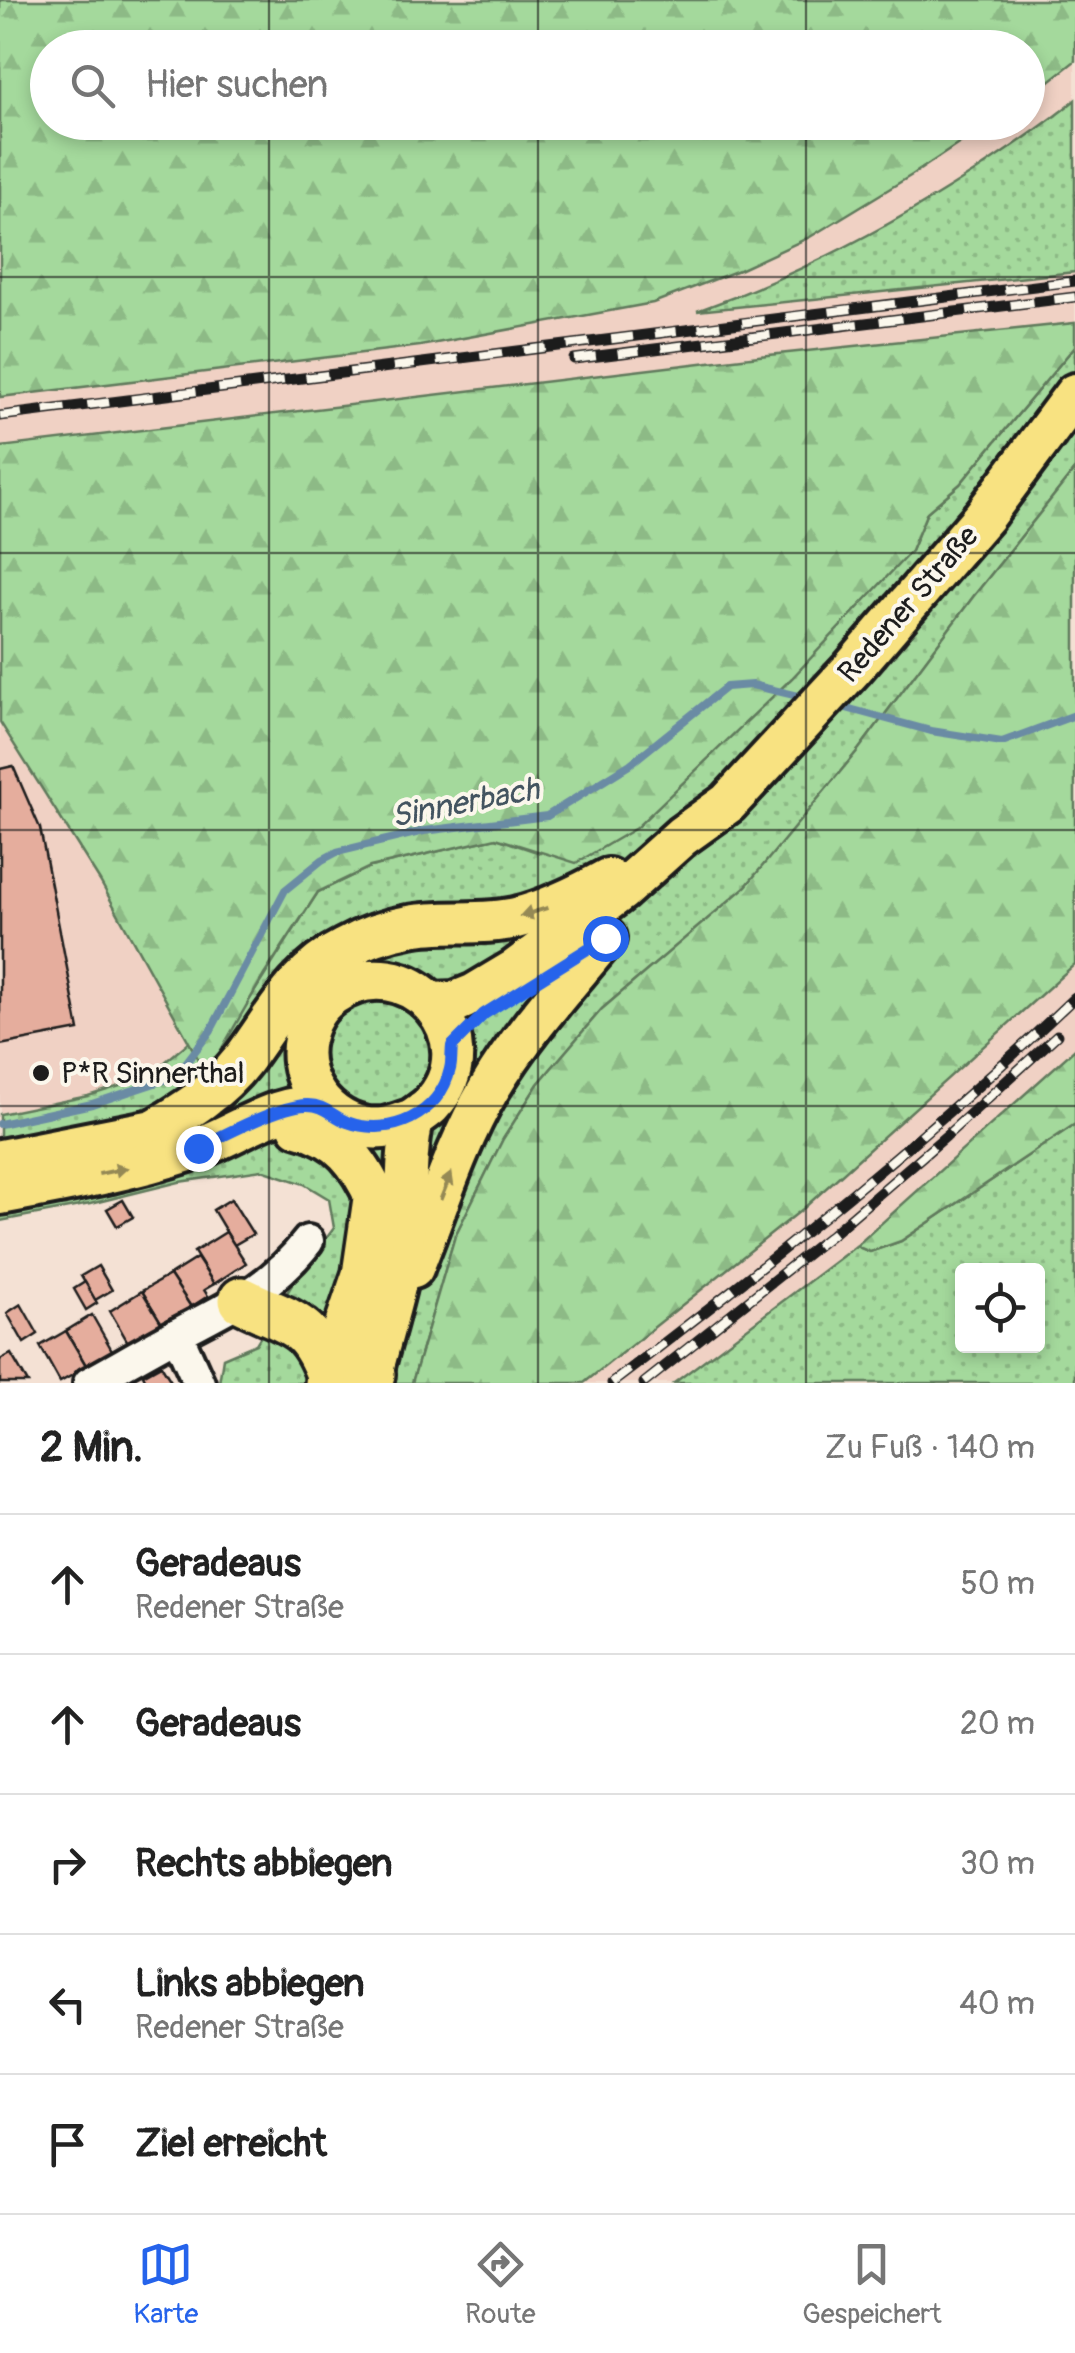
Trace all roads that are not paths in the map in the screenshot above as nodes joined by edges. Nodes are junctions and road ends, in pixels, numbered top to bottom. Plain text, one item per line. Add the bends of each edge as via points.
1 (1075, 394) edge
2 (728, 803) junction
3 (682, 836) junction
4 (605, 938) junction
5 (433, 1003) junction
6 (452, 1046) junction
7 (303, 1066) junction
8 (337, 1115) junction
9 (413, 1119) junction
10 (151, 1132) junction
11 (198, 1148) junction
12 (0, 1160) edge
13 (0, 1194) edge
14 (376, 1199) junction
15 (308, 1241) dead end
16 (242, 1300) junction
17 (354, 1309) junction
18 (299, 1326) junction
19 (177, 1334) junction
20 (350, 1379) edge
21 (89, 1383) edge
22 (199, 1383) edge

1 - 2 main road, Redener Straße via 984,516
2 - 3 main road, Redener Straße
2 - 4 main road, Redener Straße via 680,875
3 - 5 main road, Redener Straße via 515,970 475,994
3 -> 10 main road via 557,905 514,918 411,926 342,949 298,984 230,1075
4 - 6 main road, Redener Straße via 484,1014
20 -> 4 main road via 488,1091
5 - 6 main road
5 - 7 main road via 391,980 344,986 310,1019
6 - 9 main road via 443,1088
7 - 8 main road via 307,1081
7 - 10 main road via 262,1097
8 - 9 main road via 382,1128
8 - 11 main road via 304,1104
8 - 14 main road via 369,1148
9 - 20 main road via 401,1259
10 - 12 main road
13 -> 11 main road
11 - 14 main road via 276,1126 309,1128 349,1154
14 - 17 highway
15 - 16 street via 275,1278
16 - 18 highway
16 - 19 street
17 - 18 highway via 334,1321
17 - 20 highway
18 - 20 highway
19 - 21 street
19 - 22 street

